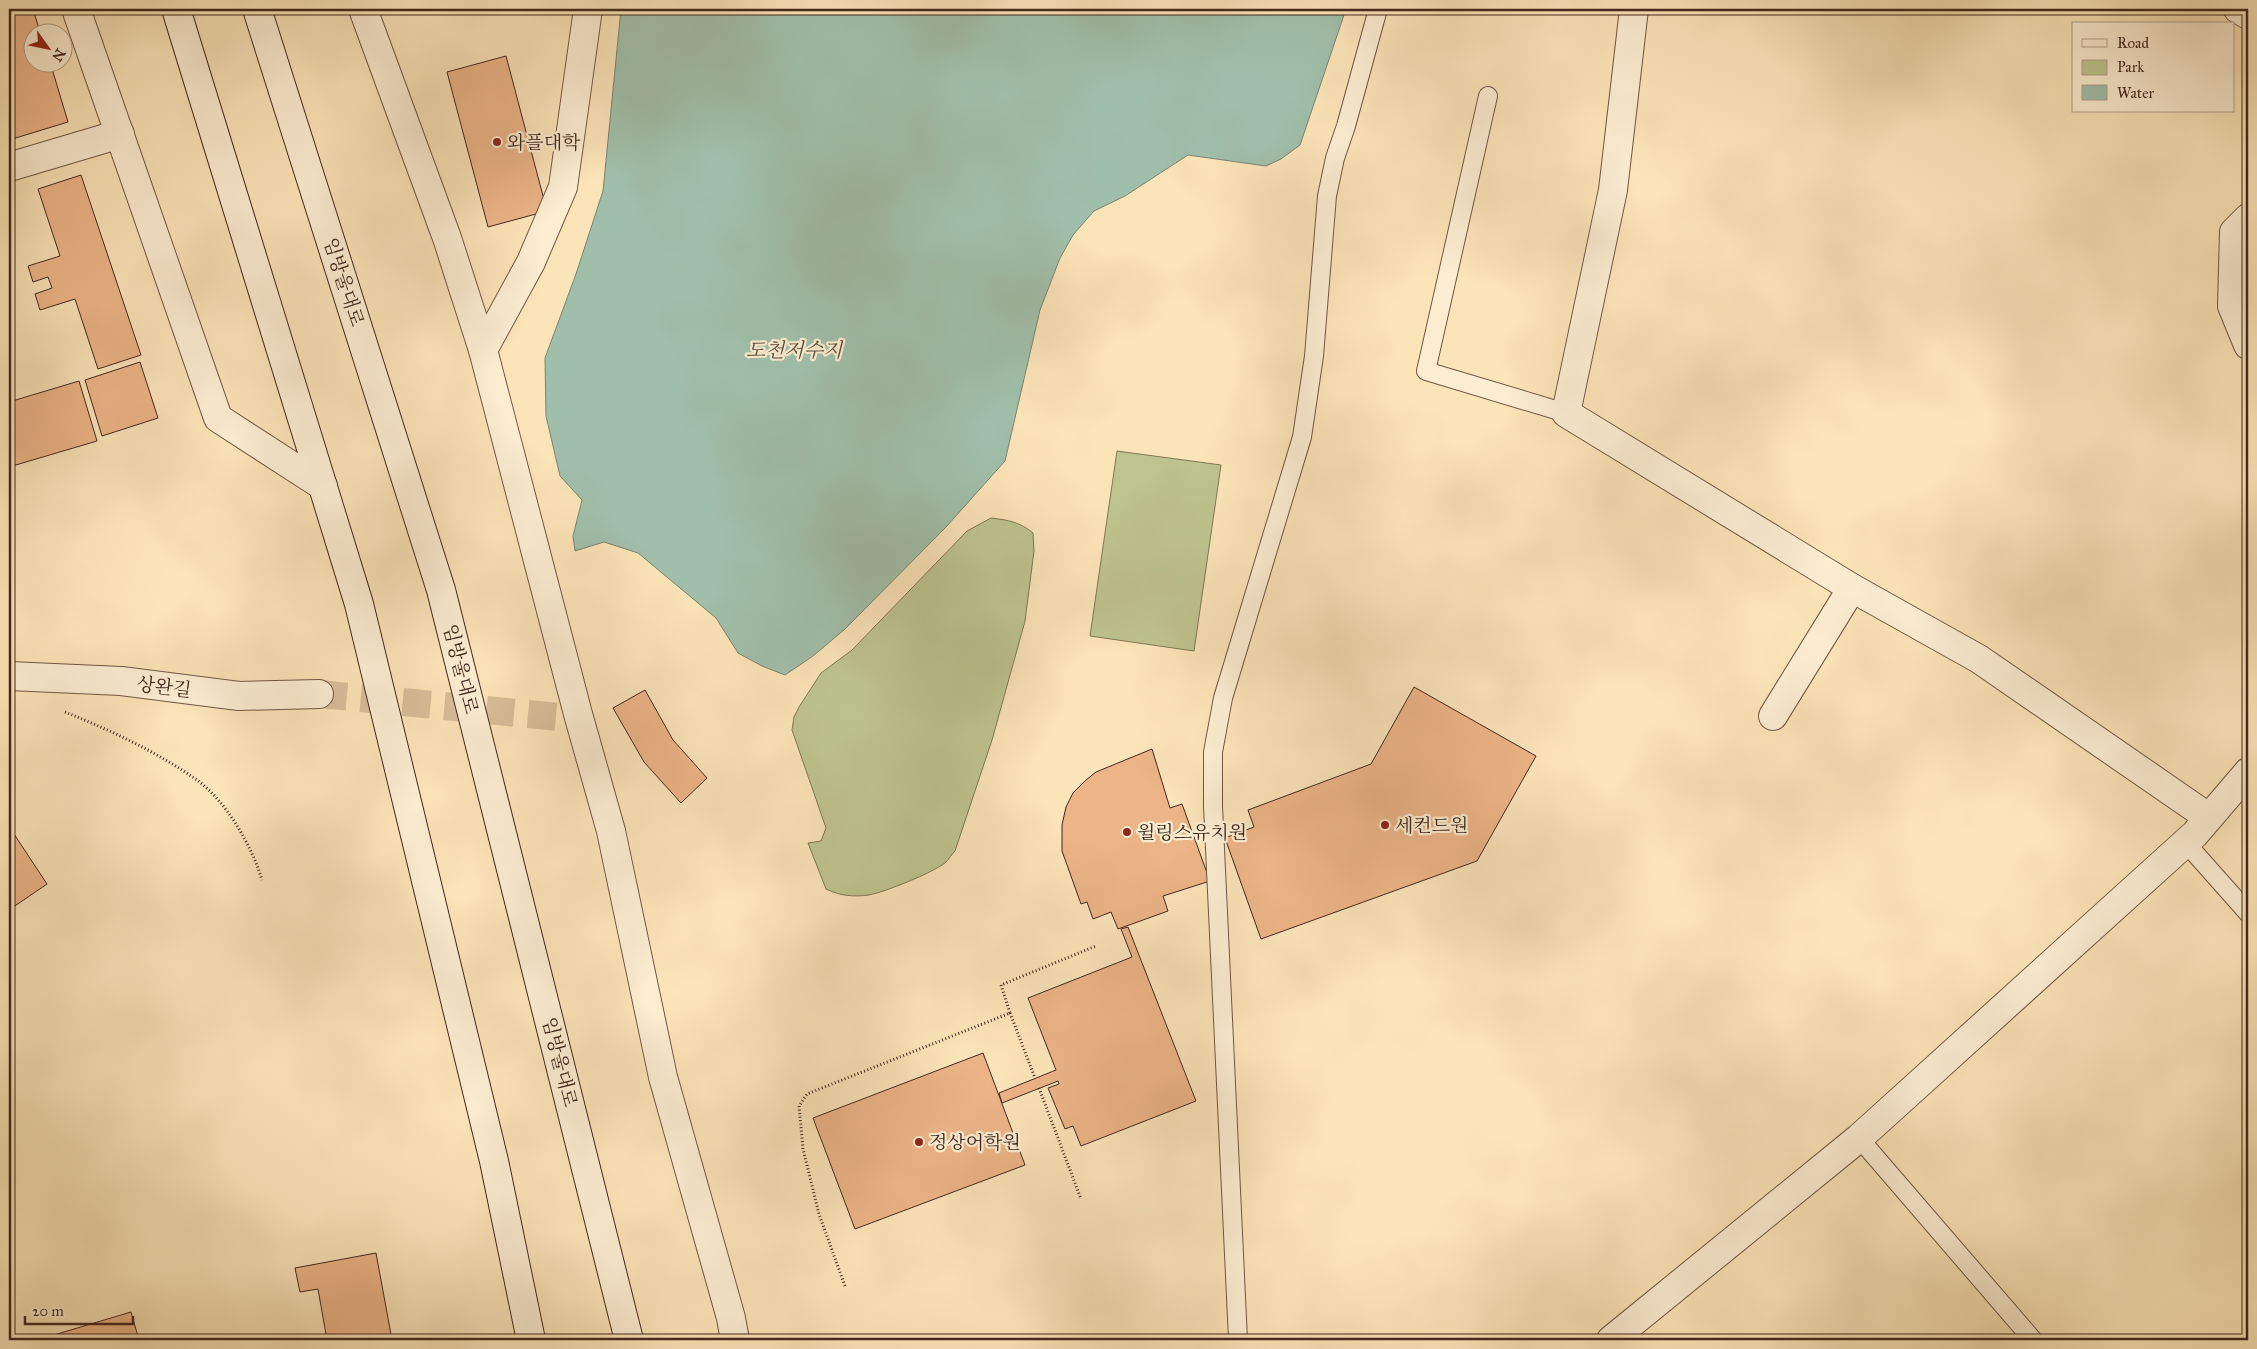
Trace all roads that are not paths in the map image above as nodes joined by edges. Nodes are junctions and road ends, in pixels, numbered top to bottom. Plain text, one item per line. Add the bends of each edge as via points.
1 (76, 9) edge
2 (176, 9) edge
3 (257, 9) edge
4 (363, 9) edge
5 (588, 9) edge
6 (1378, 9) edge
7 (1634, 9) edge
8 (2238, 9) edge
9 (2248, 15) edge
10 (1488, 96) dead end
11 (120, 134) junction
12 (9, 167) edge
13 (2248, 218) edge
14 (2248, 345) edge
15 (483, 350) junction
16 (1566, 413) junction
17 (323, 486) junction
18 (1852, 588) junction
19 (9, 676) edge
20 (320, 694) tunnel mouth
21 (1773, 716) dead end
22 (2248, 772) edge
23 (2208, 817) junction
24 (2185, 842) junction
25 (2248, 913) edge
26 (1859, 1138) junction
27 (531, 1340) edge
28 (629, 1340) edge
29 (735, 1340) edge
30 (1238, 1340) edge
31 (1611, 1340) edge
32 (2033, 1340) edge

1 - 11 street
2 - 17 street
3 - 28 street, 임방울대로 via 442,590
4 - 15 street
5 - 15 street via 563,188 531,262
6 - 30 lane via 1327,196 1314,356 1302,437 1223,698 1213,752
7 - 16 street via 1613,190
8 - 9 street
10 - 16 lane via 1426,371
11 - 12 street
11 - 17 street via 218,418
13 - 14 street via 2234,232 2232,306
15 - 29 street via 568,715 610,831 663,1077
16 - 18 street
17 - 27 street via 360,604 494,1161
18 - 21 street
18 - 23 street via 1979,659
19 - 20 street, 상완길 via 122,682 239,696
22 - 23 street
23 - 24 street
24 - 25 lane
24 - 26 street
26 - 31 street
26 - 32 lane

